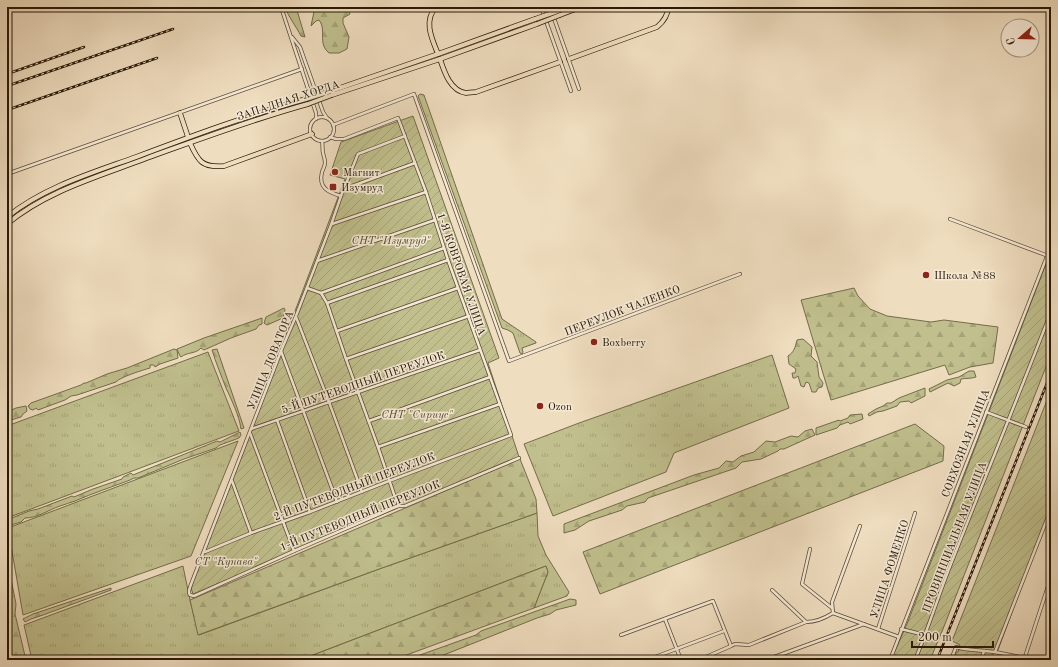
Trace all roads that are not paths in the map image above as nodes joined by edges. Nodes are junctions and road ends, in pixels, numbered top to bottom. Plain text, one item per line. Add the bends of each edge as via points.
1 (281, 7) edge
2 (436, 7) edge
3 (541, 7) edge
4 (550, 7) edge
5 (567, 7) edge
6 (581, 7) edge
7 (668, 7) edge
8 (559, 13) junction
9 (290, 35) junction
10 (439, 56) junction
11 (569, 60) junction
12 (560, 62) junction
13 (302, 69) junction
14 (579, 89) dead end
15 (571, 91) dead end
16 (307, 102) junction
17 (180, 113) junction
18 (327, 118) junction
19 (316, 119) junction
20 (333, 125) junction
21 (312, 134) junction
22 (405, 136) junction
23 (188, 137) junction
24 (330, 138) junction
25 (322, 140) junction
26 (190, 143) junction
27 (415, 163) junction
28 (7, 174) edge
29 (344, 189) junction
30 (426, 192) junction
31 (341, 196) junction
32 (7, 217) edge
33 (950, 219) dead end
34 (434, 220) junction
35 (7, 224) edge
36 (331, 225) junction
37 (1051, 246) edge
38 (444, 248) junction
39 (1047, 256) junction
40 (1051, 257) edge
41 (448, 260) junction
42 (317, 262) junction
43 (740, 274) dead end
44 (307, 288) junction
45 (458, 288) junction
46 (321, 293) junction
47 (328, 303) junction
48 (1051, 312) edge
49 (296, 316) junction
50 (468, 316) junction
51 (337, 331) junction
52 (480, 350) junction
53 (281, 351) junction
54 (346, 359) junction
55 (490, 378) junction
56 (358, 392) junction
57 (329, 402) junction
58 (500, 404) junction
59 (303, 411) junction
60 (986, 412) junction
61 (277, 420) junction
62 (1009, 420) junction
63 (369, 421) junction
64 (1026, 427) dead end
65 (250, 431) junction
66 (511, 435) joint
67 (378, 447) junction
68 (519, 458) dead end
69 (232, 480) junction
70 (390, 481) junction
71 (362, 492) junction
72 (337, 502) junction
73 (398, 506) junction
74 (1051, 509) edge
75 (310, 512) junction
76 (916, 513) dead end
77 (1047, 518) junction
78 (1051, 519) edge
79 (283, 522) junction
80 (860, 526) dead end
81 (252, 533) junction
82 (810, 548) dead end
83 (294, 551) junction
84 (204, 552) junction
85 (1051, 576) edge
86 (772, 590) dead end
87 (189, 592) joint
88 (832, 608) junction
89 (833, 613) junction
90 (666, 619) junction
91 (806, 622) junction
92 (864, 624) junction
93 (878, 629) junction
94 (902, 629) junction
95 (724, 631) junction
96 (621, 635) dead end
97 (925, 636) junction
98 (899, 637) junction
99 (731, 646) junction
100 (677, 649) junction
101 (984, 651) junction
102 (995, 652) junction
103 (1025, 659) edge
104 (647, 660) edge
105 (681, 660) edge
106 (699, 660) edge
107 (766, 660) edge
108 (890, 660) edge
109 (915, 660) edge
110 (951, 660) edge
111 (981, 660) edge
112 (1038, 660) edge

1 - 9 street
2 - 10 highway via 429,24
3 - 12 street
4 - 11 street
5 - 8 highway, ЗАПАДНАЯ ХОРДА
6 - 8 highway, ЗАПАДНАЯ ХОРДА
7 - 11 highway via 666,17 657,27
8 - 10 highway, ЗАПАДНАЯ ХОРДА, bridge
9 - 13 street
9 - 18 street via 300,47
10 - 12 highway via 450,82 455,88 466,93 476,92
10 - 16 highway, ЗАПАДНАЯ ХОРДА, bridge
11 - 14 street
12 - 15 street
13 - 17 street
13 - 19 street
16 - 23 highway, ЗАПАДНАЯ ХОРДА via 274,108
16 - 26 highway, ЗАПАДНАЯ ХОРДА
17 - 23 highway
17 - 28 street
18 - 19 street
18 - 20 street
19 - 21 street via 311,127
20 - 24 street via 334,131
20 - 43 street, ПЕРЕУЛОК ЧАЛЕНКО via 414,94 509,361
21 - 25 street
21 - 26 highway via 217,167 205,165 200,161
22 - 24 street, 1-Я КОВРОВАЯ УЛИЦА via 398,118 350,137
22 - 27 street, 1-Я КОВРОВАЯ УЛИЦА
22 - 29 street, УЛИЦА ДОВАТОРА via 358,154
23 - 32 highway, ЗАПАДНАЯ ХОРДА via 59,186 31,200
24 - 25 street
25 - 31 street via 325,163 322,173 323,186 330,193
26 - 35 highway, ЗАПАДНАЯ ХОРДА via 61,190 34,204
27 - 29 street
27 - 30 street, 1-Я КОВРОВАЯ УЛИЦА
29 - 31 street, УЛИЦА ДОВАТОРА
30 - 34 street, 1-Я КОВРОВАЯ УЛИЦА
30 - 36 street
31 - 36 street, УЛИЦА ДОВАТОРА
33 - 39 street
34 - 38 street, 1-Я КОВРОВАЯ УЛИЦА
34 - 42 street
36 - 42 street, УЛИЦА ДОВАТОРА
37 - 39 street, СОВХОЗНАЯ УЛИЦА
38 - 41 street, 1-Я КОВРОВАЯ УЛИЦА
38 - 46 street
39 - 40 street
39 - 60 street, СОВХОЗНАЯ УЛИЦА
41 - 45 street, 1-Я КОВРОВАЯ УЛИЦА
41 - 47 street
42 - 44 street, УЛИЦА ДОВАТОРА
44 - 46 street
44 - 49 street, УЛИЦА ДОВАТОРА
45 - 50 street, 1-Я КОВРОВАЯ УЛИЦА
45 - 51 street
46 - 47 street
47 - 51 street
48 - 62 street, ПРОВИНЦИАЛЬНАЯ УЛИЦА
49 - 53 street, УЛИЦА ДОВАТОРА
49 - 57 street
50 - 52 street, 1-Я КОВРОВАЯ УЛИЦА
50 - 54 street
51 - 54 street
52 - 55 street, 1-Я КОВРОВАЯ УЛИЦА
52 - 56 street, 5-Й ПУТЕВОДНЫЙ ПЕРЕУЛОК
53 - 59 street
53 - 65 street, УЛИЦА ДОВАТОРА
54 - 56 street
55 - 58 street, 1-Я КОВРОВАЯ УЛИЦА
55 - 63 street
56 - 57 street, 5-Й ПУТЕВОДНЫЙ ПЕРЕУЛОК
56 - 63 street
57 - 59 street, 5-Й ПУТЕВОДНЫЙ ПЕРЕУЛОК
57 - 71 street
58 - 66 street, 1-Я КОВРОВАЯ УЛИЦА
58 - 67 street
59 - 61 street, 5-Й ПУТЕВОДНЫЙ ПЕРЕУЛОК
59 - 72 street
60 - 62 street
60 - 94 street, СОВХОЗНАЯ УЛИЦА
61 - 65 street, 5-Й ПУТЕВОДНЫЙ ПЕРЕУЛОК
61 - 75 street
62 - 64 street
62 - 97 street, ПРОВИНЦИАЛЬНАЯ УЛИЦА via 946,576
63 - 67 street
65 - 69 street, УЛИЦА ДОВАТОРА
65 - 79 street
66 - 70 street, 2-Й ПУТЕВОДНЫЙ ПЕРЕУЛОК
67 - 70 street
68 - 73 street, 1-Й ПУТЕВОДНЫЙ ПЕРЕУЛОК via 405,506
69 - 81 street
69 - 84 street, УЛИЦА ДОВАТОРА
70 - 71 street, 2-Й ПУТЕВОДНЫЙ ПЕРЕУЛОК
70 - 73 street
71 - 72 street, 2-Й ПУТЕВОДНЫЙ ПЕРЕУЛОК
72 - 75 street, 2-Й ПУТЕВОДНЫЙ ПЕРЕУЛОК
73 - 83 street, 1-Й ПУТЕВОДНЫЙ ПЕРЕУЛОК
74 - 77 street
75 - 79 street, 2-Й ПУТЕВОДНЫЙ ПЕРЕУЛОК
76 - 93 street, УЛИЦА ФОМЕНКО
77 - 78 street
77 - 102 street
79 - 81 street, 2-Й ПУТЕВОДНЫЙ ПЕРЕУЛОК
79 - 83 street
80 - 88 street
81 - 84 street, 2-Й ПУТЕВОДНЫЙ ПЕРЕУЛОК
82 - 88 street via 802,584
83 - 87 street, 1-Й ПУТЕВОДНЫЙ ПЕРЕУЛОК via 194,596
84 - 87 street, УЛИЦА ДОВАТОРА
85 - 103 street
86 - 91 street
88 - 89 street
89 - 91 street
89 - 92 street
90 - 95 street via 713,601
90 - 96 street
90 - 100 street
91 - 99 street via 748,645
92 - 93 street
92 - 107 street
93 - 98 street
94 - 97 street
94 - 98 street, СОВХОЗНАЯ УЛИЦА
95 - 99 street
95 - 100 street
97 - 109 street, ПРОВИНЦИАЛЬНАЯ УЛИЦА
98 - 108 street, СОВХОЗНАЯ УЛИЦА
99 - 106 street
100 - 104 street
100 - 105 street
101 - 102 street
101 - 110 street via 956,647
101 - 111 street
102 - 103 street
103 - 112 street

